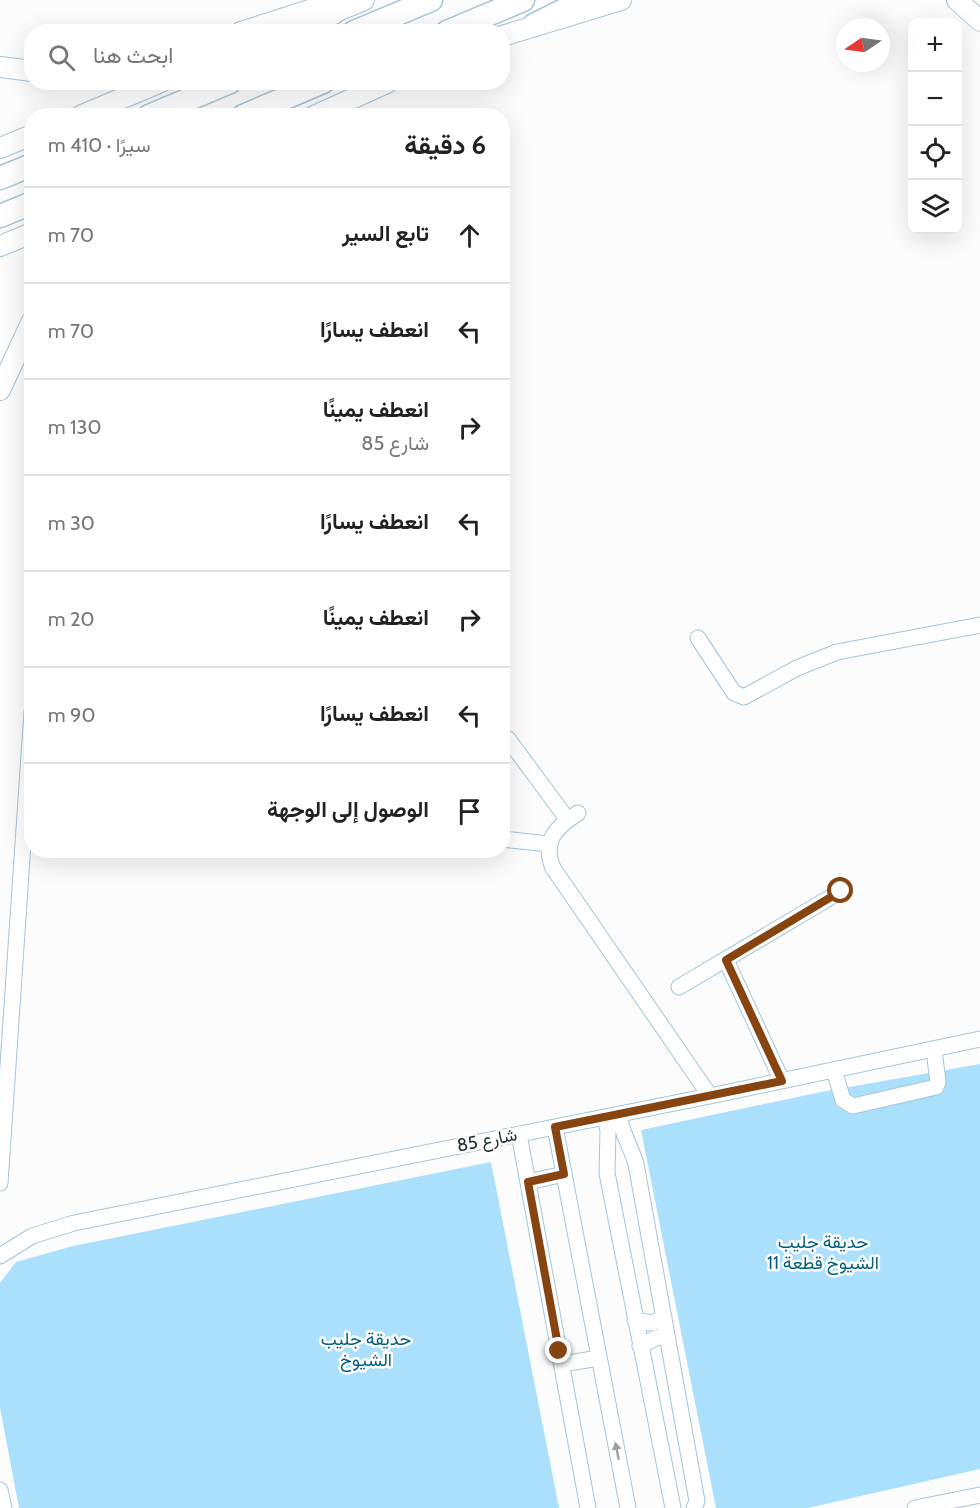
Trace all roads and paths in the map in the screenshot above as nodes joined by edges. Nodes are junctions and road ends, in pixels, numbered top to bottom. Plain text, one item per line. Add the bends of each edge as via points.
1 (364, 0) edge
2 (431, 0) edge
3 (523, 0) edge
4 (584, 0) edge
5 (621, 0) edge
6 (957, 0) edge
7 (337, 6) edge
8 (980, 21) edge
9 (271, 24) edge
10 (302, 24) edge
11 (312, 24) edge
12 (373, 24) edge
13 (466, 24) edge
14 (534, 25) junction
15 (510, 33) edge
16 (0, 67) edge
17 (24, 70) edge
18 (142, 90) edge
19 (201, 90) edge
20 (211, 90) edge
21 (304, 90) edge
22 (371, 90) edge
23 (178, 104) junction
24 (99, 108) edge
25 (169, 108) edge
26 (262, 108) edge
27 (332, 108) edge
28 (24, 138) edge
29 (0, 148) edge
30 (24, 168) edge
31 (0, 178) edge
32 (24, 206) edge
33 (0, 216) edge
34 (24, 236) edge
35 (0, 246) edge
36 (24, 338) edge
37 (0, 390) edge
38 (980, 624) edge
39 (698, 638) dead end
40 (510, 741) edge
41 (24, 829) edge
42 (510, 840) edge
43 (549, 844) junction
44 (841, 891) dead end
45 (726, 960) junction
46 (679, 987) dead end
47 (980, 1039) edge
48 (934, 1050) junction
49 (834, 1070) junction
50 (782, 1081) junction
51 (710, 1096) junction
52 (612, 1115) junction
53 (555, 1127) junction
54 (519, 1134) junction
55 (630, 1145) junction
56 (607, 1150) junction
57 (564, 1174) junction
58 (528, 1182) junction
59 (0, 1183) edge
60 (0, 1256) edge
61 (664, 1317) junction
62 (635, 1320) junction
63 (668, 1339) junction
64 (640, 1346) junction
65 (599, 1358) junction
66 (562, 1364) junction
67 (0, 1490) edge
68 (980, 1495) edge
69 (4, 1508) edge
70 (588, 1508) edge
71 (628, 1508) edge
72 (673, 1508) edge
73 (694, 1508) edge
74 (915, 1508) edge

1 - 7 main road
2 - 12 highway
3 - 13 highway
4 - 14 highway
5 - 14 main road
6 - 8 main road
7 - 9 main road
7 - 10 main road
7 - 11 highway
14 - 15 main road
16 - 17 main road
18 - 24 main road
19 - 23 highway
20 - 23 highway
21 - 26 highway
22 - 27 main road
23 - 25 highway
28 - 29 main road
30 - 31 highway
32 - 33 highway
34 - 35 main road
36 - 37 main road
38 - 39 street via 837,652 797,668 744,697 734,693
40 - 43 street via 573,817 558,827
41 - 59 street
42 - 43 street
43 - 51 street via 553,868
44 - 45 street
45 - 46 street
45 - 50 street
47 - 48 street, شارع 85
48 - 49 street, شارع 85
48 - 49 street via 936,1087 853,1106 843,1100
49 - 50 street, شارع 85
50 - 51 street, شارع 85
51 - 52 street, شارع 85
52 - 53 street, شارع 85
52 - 55 street
52 - 56 street
53 - 54 street, شارع 85
53 - 57 street
54 - 58 street
54 - 60 street, شارع 85 via 75,1222 32,1236
55 - 56 street
55 - 61 street
56 - 62 street via 607,1173
57 - 58 street
57 - 65 street
58 - 66 street
61 - 62 street via 652,1323
61 - 63 street
62 - 64 street
63 - 64 street via 658,1337
63 - 73 street via 697,1501
64 - 72 street
65 - 66 street
71 -> 65 street
66 - 70 street
67 - 69 street
68 - 74 street

